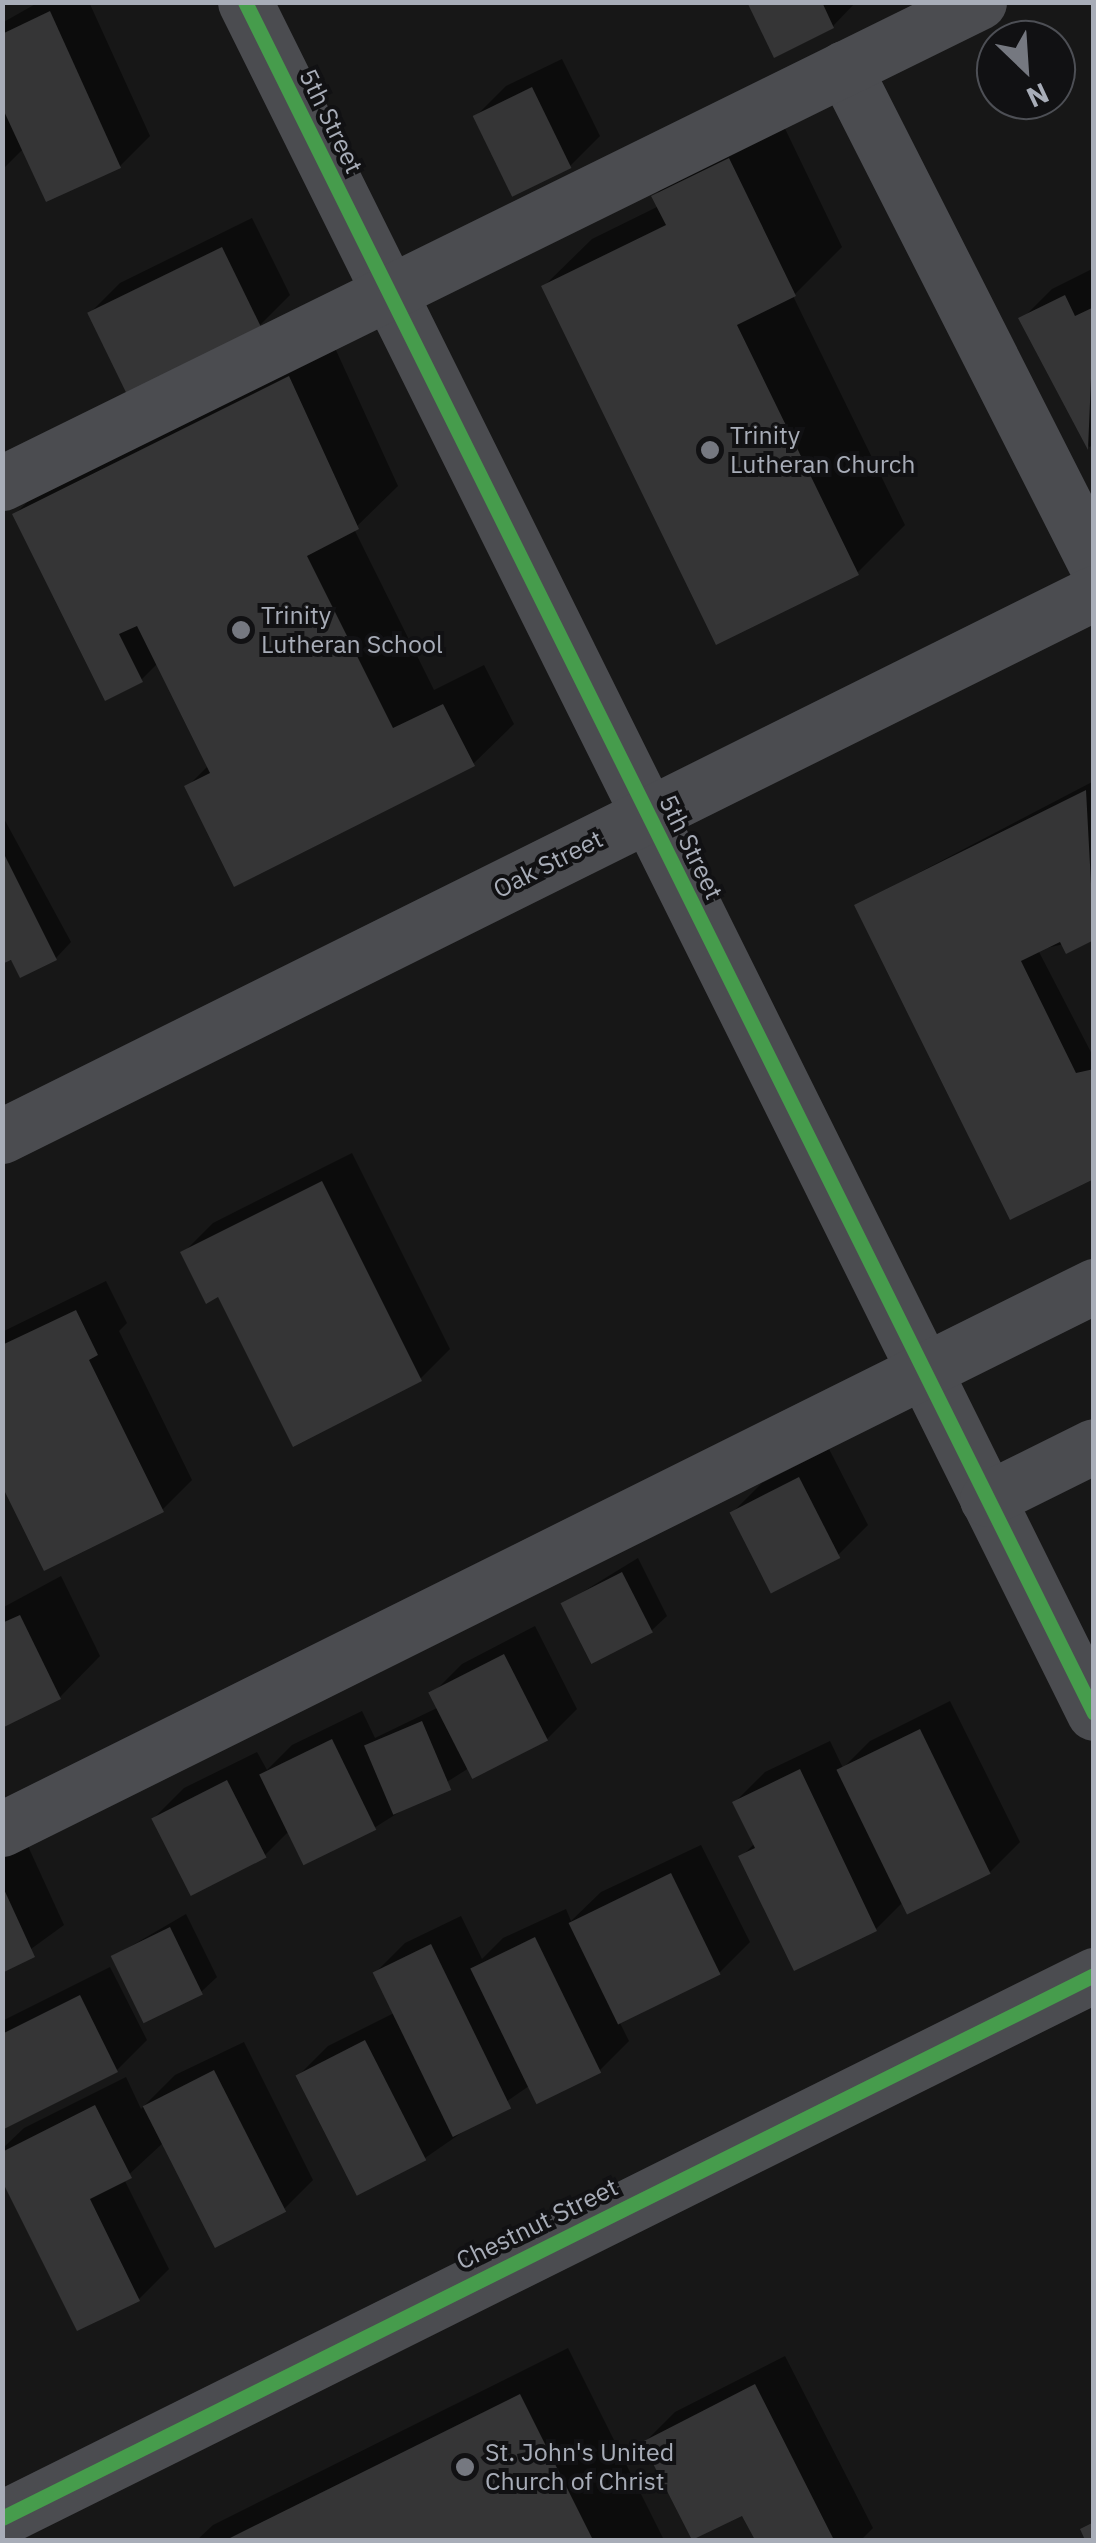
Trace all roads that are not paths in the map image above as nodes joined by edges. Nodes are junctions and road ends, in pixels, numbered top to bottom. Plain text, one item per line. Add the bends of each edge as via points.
1 (245, 2) edge
2 (979, 2) edge
3 (844, 68) junction
4 (388, 291) junction
5 (2, 484) edge
6 (1094, 562) edge
7 (1094, 593) edge
8 (647, 814) junction
9 (2, 1136) edge
10 (1094, 1286) edge
11 (924, 1370) junction
12 (1094, 1446) edge
13 (987, 1499) junction
14 (1094, 1712) edge
15 (2, 1829) edge
16 (1094, 1975) edge
17 (7, 2522) edge

1 - 4 street, 5th Street
2 - 3 street
3 - 4 street
3 - 6 street
4 - 5 street
4 - 8 street, 5th Street
7 - 8 street, Oak Street
8 - 9 street, Oak Street
8 - 11 street, 5th Street
10 - 11 street
11 - 13 street, 5th Street
11 - 15 street
12 - 13 street
13 - 14 street, 5th Street
16 - 17 street, Chestnut Street

